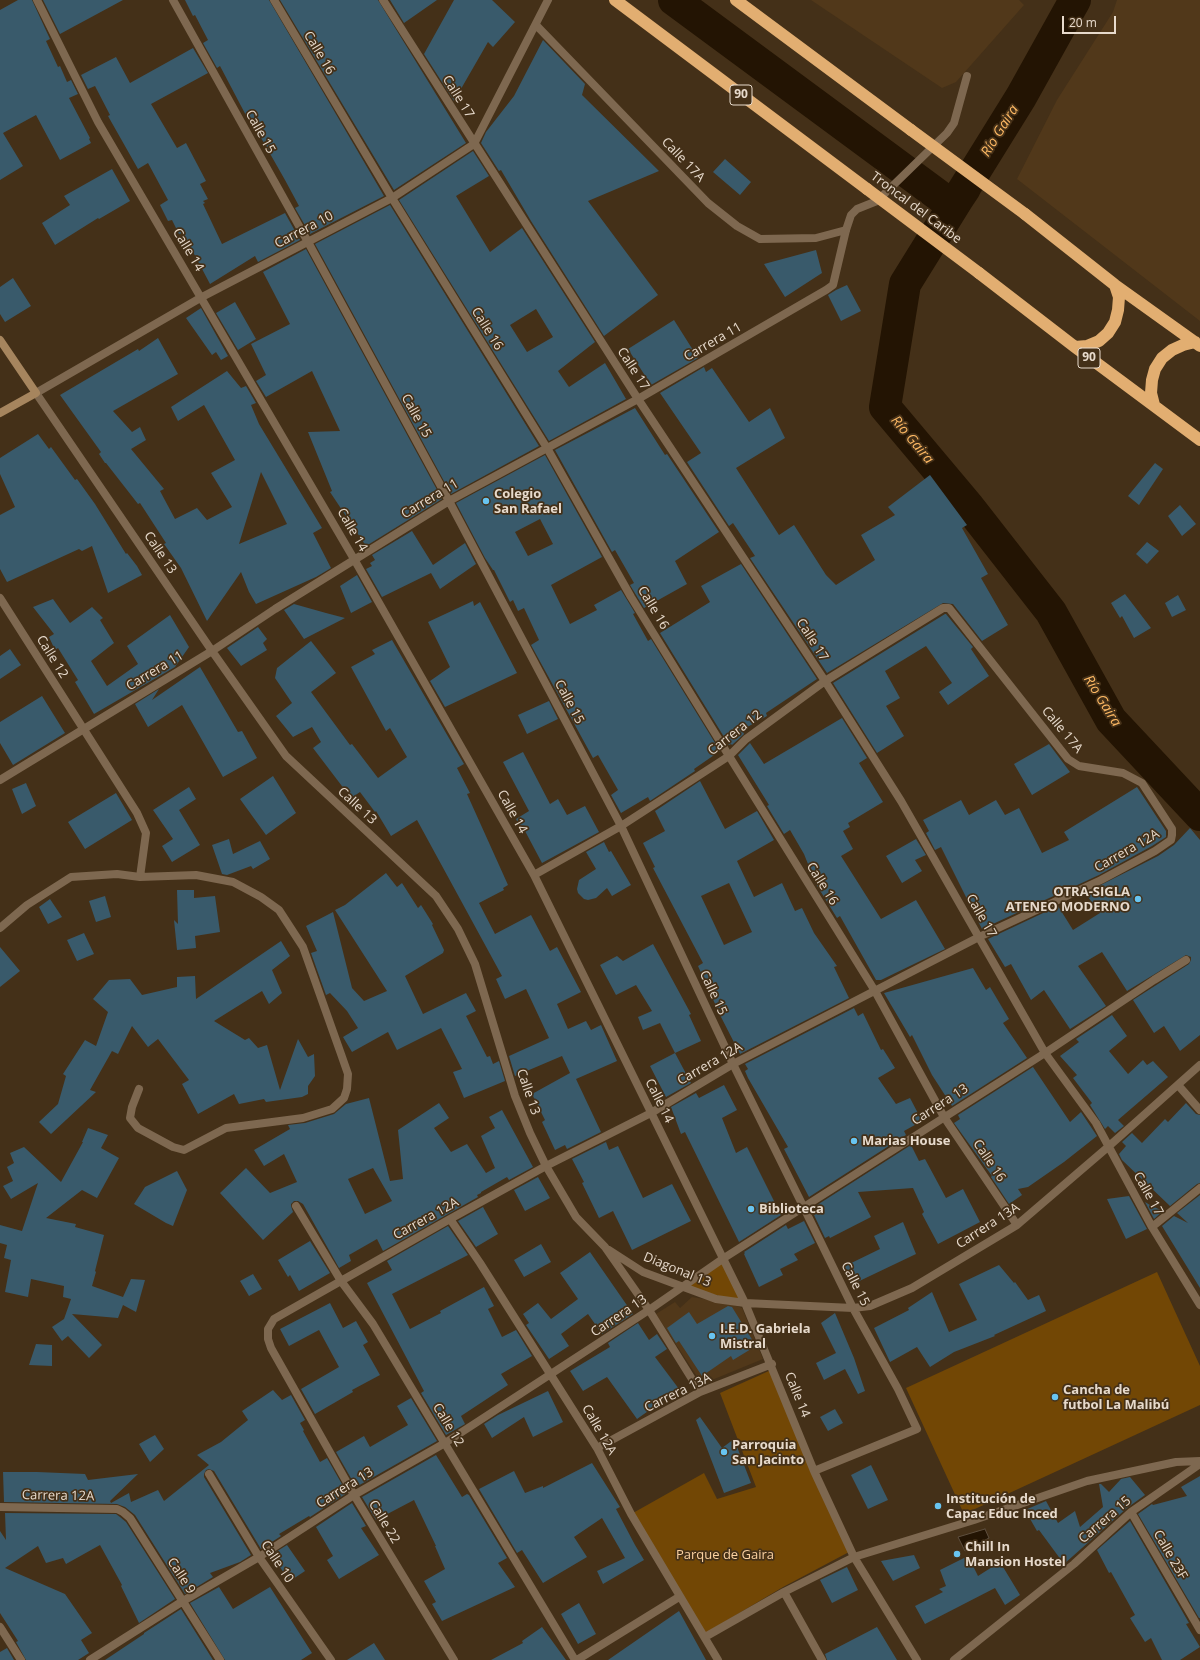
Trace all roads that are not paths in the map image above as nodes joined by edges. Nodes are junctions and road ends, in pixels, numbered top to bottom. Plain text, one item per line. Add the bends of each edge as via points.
1 (37, 0) edge
2 (173, 0) edge
3 (274, 0) edge
4 (383, 0) edge
5 (548, 0) edge
6 (614, 0) edge
7 (736, 0) edge
8 (536, 25) junction
9 (967, 76) dead end
10 (474, 144) junction
11 (392, 198) junction
12 (846, 230) junction
13 (308, 242) junction
14 (1115, 285) junction
15 (202, 297) junction
16 (0, 340) edge
17 (1197, 344) edge
18 (1075, 348) junction
19 (36, 393) junction
20 (638, 399) junction
21 (1154, 405) junction
22 (0, 413) edge
23 (1200, 440) edge
24 (547, 448) junction
25 (449, 501) junction
26 (354, 559) junction
27 (0, 598) edge
28 (949, 608) joint
29 (212, 650) junction
30 (825, 681) junction
31 (83, 729) junction
32 (728, 756) junction
33 (0, 780) edge
34 (621, 826) junction
35 (1172, 835) joint
36 (534, 876) junction
37 (140, 877) junction
38 (0, 928) edge
39 (979, 937) junction
40 (1186, 960) dead end
41 (875, 991) junction
42 (1045, 1053) junction
43 (733, 1064) junction
44 (1200, 1065) edge
45 (1178, 1085) junction
46 (139, 1089) dead end
47 (1200, 1110) edge
48 (651, 1113) junction
49 (944, 1116) junction
50 (1108, 1147) junction
51 (546, 1166) junction
52 (1200, 1188) edge
53 (296, 1206) dead end
54 (804, 1208) junction
55 (450, 1219) junction
56 (1017, 1225) junction
57 (1152, 1227) junction
58 (605, 1247) junction
59 (724, 1258) junction
60 (341, 1281) junction
61 (681, 1287) junction
62 (745, 1303) junction
63 (1200, 1305) edge
64 (853, 1308) junction
65 (649, 1310) junction
66 (268, 1329) joint
67 (772, 1364) junction
68 (551, 1374) junction
69 (700, 1392) junction
70 (445, 1443) junction
71 (597, 1448) junction
72 (1200, 1462) edge
73 (814, 1471) junction
74 (209, 1474) dead end
75 (354, 1496) junction
76 (0, 1507) edge
77 (117, 1509) joint
78 (1131, 1512) junction
79 (259, 1557) junction
80 (854, 1557) junction
81 (784, 1592) junction
82 (680, 1597) junction
83 (183, 1601) junction
84 (0, 1627) edge
85 (1200, 1630) edge
86 (705, 1637) junction
87 (21, 1660) edge
88 (90, 1660) edge
89 (220, 1660) edge
90 (331, 1660) edge
91 (454, 1660) edge
92 (576, 1660) edge
93 (718, 1660) edge
94 (822, 1660) edge
95 (917, 1660) edge
96 (954, 1660) edge

1 - 15 street, Calle 14 via 98,122
2 - 13 street, Calle 15
3 - 11 street, Calle 16
4 - 10 street, Calle 17
5 - 8 street, Carrera 10
6 - 18 highway, Troncal del Caribe / 90, bridge via 980,273
7 - 14 highway, bridge via 1025,214
8 - 10 street, Carrera 10
8 - 12 street, Calle 17A via 708,203 737,226 760,239 816,238
9 - 12 street, Carrera 11 via 954,123 947,133 876,201 857,209 851,215
10 - 11 street, Carrera 10
10 - 20 street, Calle 17
11 - 13 street, Carrera 10
11 - 24 street, Calle 16
12 - 20 street, Carrera 11 via 833,285
13 - 15 street, Carrera 10
13 - 25 street, Calle 15
14 - 17 highway
14 - 18 highway via 1119,297 1115,322 1099,341
15 - 19 street, Carrera 10
15 - 26 street, Calle 14
16 - 19 main road, Calle 13
17 - 21 highway via 1183,345 1162,358 1152,380 1151,393
18 - 21 highway, Troncal del Caribe / 90
19 - 22 main road, Carrera 10
19 - 29 street, Calle 13
20 - 24 street, Carrera 11
20 - 30 street, Calle 17
21 - 23 highway, Troncal del Caribe / 90
24 - 25 street, Carrera 11
24 - 32 street, Calle 16 via 631,597
25 - 26 street, Carrera 11
25 - 34 street, Calle 15
26 - 29 street, Carrera 11
26 - 36 street, Calle 14
27 - 31 street, Calle 12
28 - 30 street, Carrera 12 via 943,608
28 - 35 street, Calle 17A via 1068,759 1079,766 1123,773 1142,783 1172,829
29 - 31 street, Carrera 11
29 - 51 street, Calle 13 via 286,756 436,896 454,922 475,964 515,1096
30 - 32 street, Carrera 12 via 746,739
30 - 39 street, Calle 17 via 901,801
31 - 33 street, Carrera 11
31 - 37 street, Calle 12 via 137,813 146,833
32 - 34 street, Carrera 12
32 - 41 street, Calle 16
34 - 36 street, Carrera 12
34 - 43 street, Calle 15
35 - 39 street, Carrera 12A via 1171,840 1155,851 1101,880
36 - 48 street, Calle 14
37 - 38 street via 117,874 71,877 26,905
37 - 46 street via 196,874 233,882 279,910 303,947 348,1074 348,1089 344,1098 332,1109 303,1118 226,1128 184,1150 173,1147 138,1128 130,1118
39 - 41 street, Carrera 12A
39 - 42 street, Calle 17
40 - 42 street, Carrera 13
41 - 43 street, Carrera 12A
41 - 49 street, Calle 16
42 - 49 street, Carrera 13
42 - 50 street, Calle 17 via 1096,1124
43 - 48 street, Carrera 12A
43 - 54 street, Calle 15
44 - 45 street, Carrera 13A
45 - 47 street
45 - 50 street, Carrera 13A
48 - 51 street, Carrera 12A
48 - 59 street, Calle 14
49 - 54 street, Carrera 13
49 - 56 street, Calle 16
50 - 56 street, Carrera 13A
50 - 57 street, Calle 17
51 - 55 street, Carrera 12A
51 - 58 street, Calle 13 via 576,1217
52 - 57 street
53 - 60 street, Calle 12
54 - 59 street, Carrera 13
54 - 64 street, Calle 15
55 - 60 street, Carrera 12A
55 - 68 street, Calle 12A
56 - 64 street, Carrera 13A via 912,1288 870,1306
57 - 63 street, Calle 17
58 - 61 street, Diagonal 13 via 643,1272
58 - 65 street, Calle 13
59 - 61 street, Carrera 13
59 - 62 street, Calle 14
60 - 66 street, Carrera 12A via 274,1319
60 - 70 street, Calle 12 via 372,1324
61 - 62 street, Diagonal 13 via 716,1299
61 - 65 street, Carrera 13
62 - 64 street, Carrera 13A
62 - 67 street, Calle 14
64 - 73 street, Calle 15 via 917,1429
65 - 68 street, Carrera 13
65 - 69 street, Calle 13
66 - 75 street, Calle 22 via 271,1348
67 - 69 street, Carrera 13A
67 - 73 street, Calle 14
68 - 70 street, Carrera 13
68 - 71 street, Calle 12A
69 - 71 street, Carrera 13A
70 - 75 street, Carrera 13
70 - 92 street, Calle 12
71 - 82 street, Calle 12A via 631,1514
72 - 78 street, Carrera 15
72 - 80 street via 1176,1462 1087,1482
73 - 80 street, Calle 14
74 - 79 street, Calle 10
75 - 79 street, Carrera 13
75 - 91 street, Calle 22
76 - 77 street, Carrera 12A
77 - 83 street, Calle 9 via 130,1518
78 - 85 street, Calle 23F
78 - 96 street, Carrera 15 via 1074,1564
79 - 83 street, Carrera 13
79 - 90 street, Calle 10
80 - 81 street
80 - 95 street, Calle 14
81 - 86 street
81 - 94 street
82 - 86 street, Calle 12A
82 - 92 street
83 - 88 street, Carrera 13
83 - 89 street, Calle 9
84 - 87 street
86 - 93 street, Calle 12A

